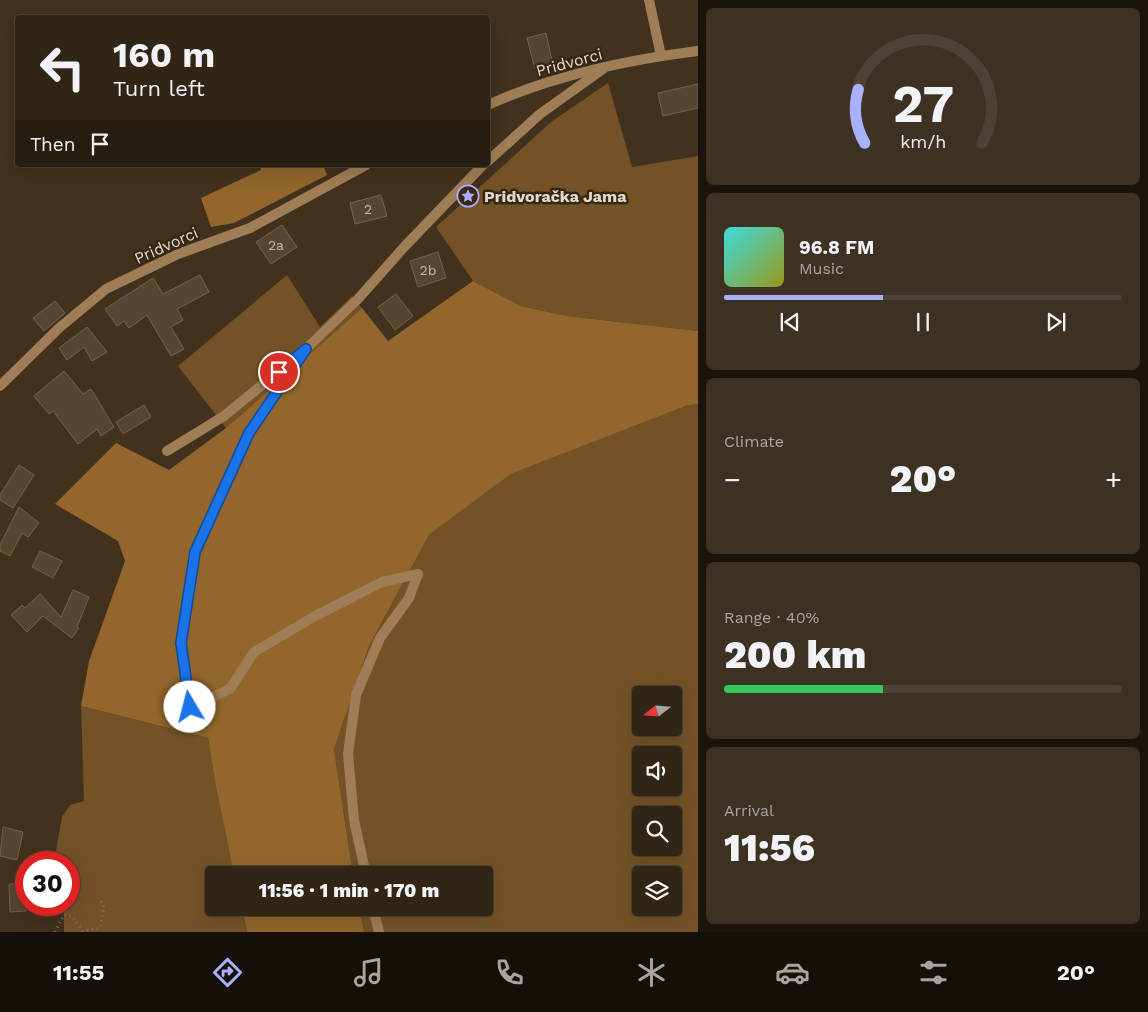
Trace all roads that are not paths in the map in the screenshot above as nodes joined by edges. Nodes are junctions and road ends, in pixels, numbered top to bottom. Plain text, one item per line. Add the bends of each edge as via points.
1 (649, 0) edge
2 (698, 51) edge
3 (661, 56) junction
4 (606, 67) junction
5 (490, 104) edge
6 (490, 159) edge
7 (362, 167) edge
8 (481, 167) edge
9 (306, 349) junction
10 (0, 386) edge
11 (167, 451) dead end
12 (364, 866) edge
13 (376, 916) edge
14 (379, 932) edge

1 - 3 street
2 - 3 street, Pridvorci
3 - 4 street, Pridvorci
4 - 5 street, Pridvorci via 536,85
4 - 6 street via 540,114
7 - 10 street, Pridvorci via 250,228 178,254 106,289 59,328
8 - 9 street via 358,299
9 - 11 street via 224,416
9 - 12 street via 249,433 195,552 181,643 190,707 230,689 254,652 382,582 418,574 409,598 380,638 356,695 348,754 354,820
13 - 14 street

